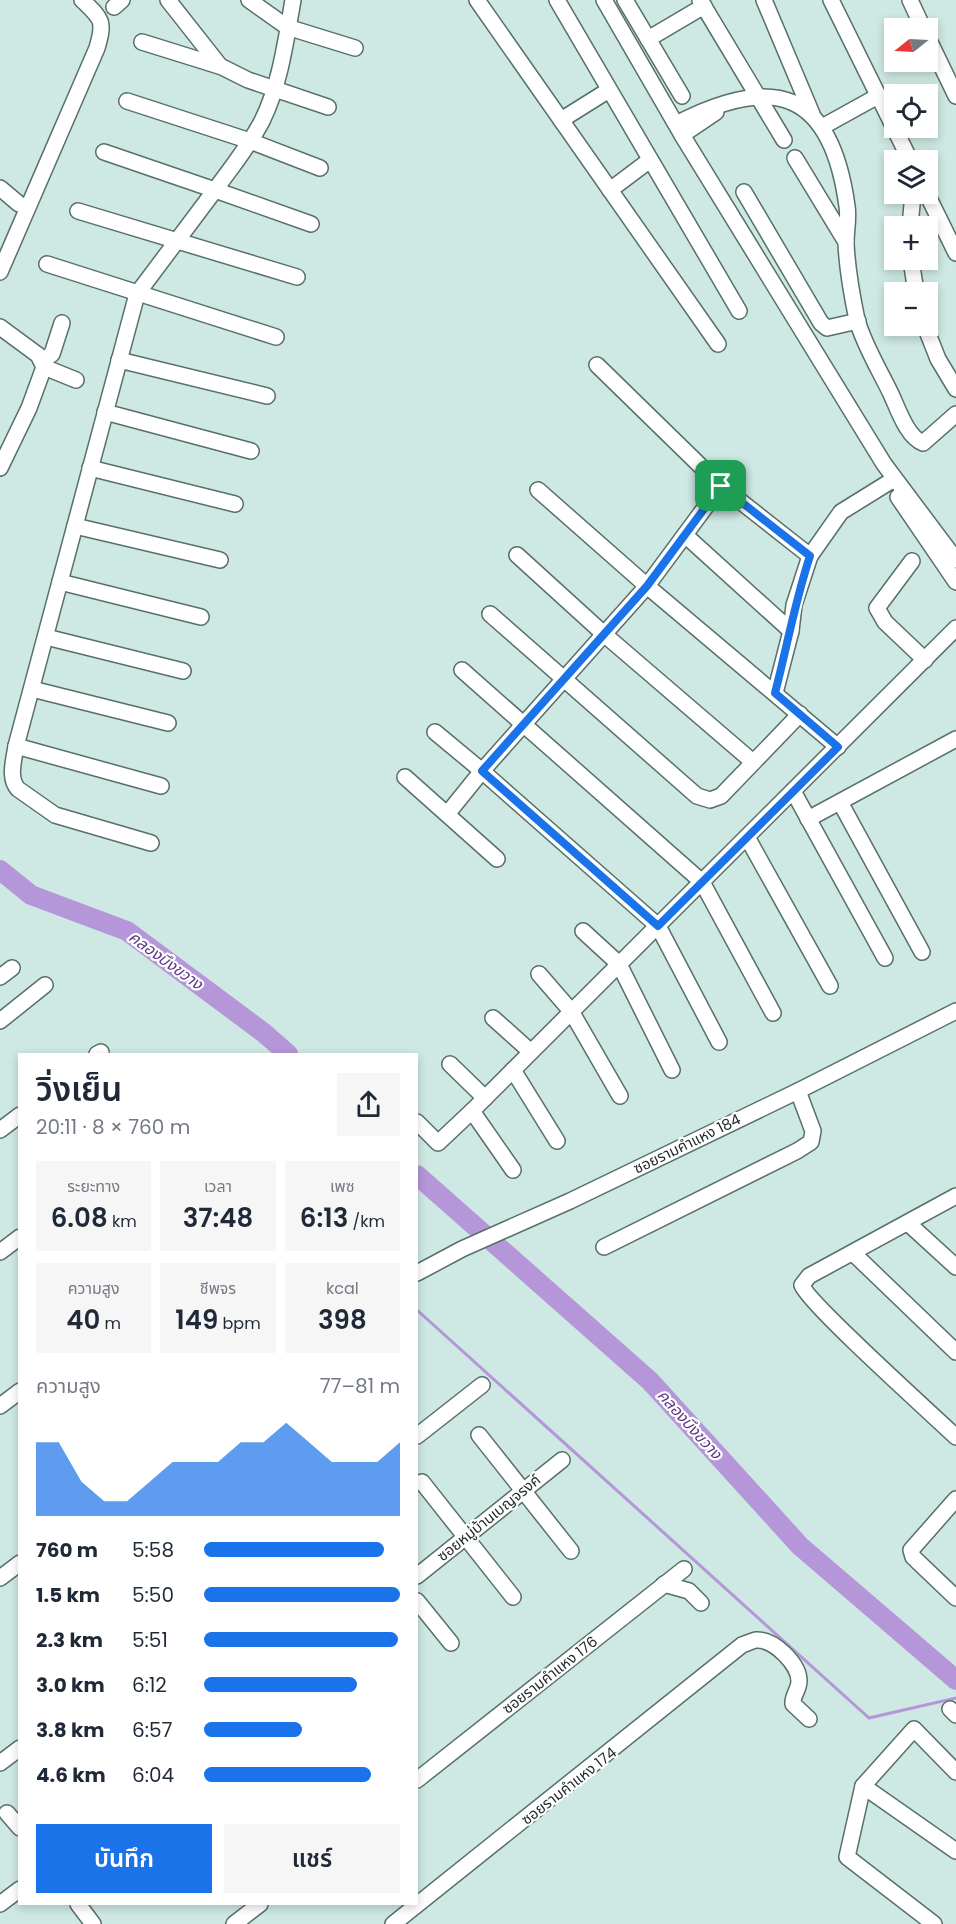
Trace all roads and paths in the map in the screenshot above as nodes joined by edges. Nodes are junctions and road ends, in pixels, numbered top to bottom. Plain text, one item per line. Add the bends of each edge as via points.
1 (82, 0) edge
2 (168, 0) edge
3 (249, 0) edge
4 (293, 0) edge
5 (477, 0) edge
6 (557, 0) edge
7 (604, 0) edge
8 (625, 0) edge
9 (764, 0) edge
10 (831, 0) edge
11 (910, 0) edge
12 (702, 3) edge
13 (918, 18) edge
14 (287, 27) junction
15 (648, 39) junction
16 (142, 42) dead end
17 (355, 48) dead end
18 (938, 59) edge
19 (220, 66) junction
20 (275, 88) junction
21 (609, 90) junction
22 (757, 95) junction
23 (682, 96) dead end
24 (878, 96) junction
25 (956, 96) edge
26 (127, 101) dead end
27 (328, 107) dead end
28 (812, 114) junction
29 (561, 120) junction
30 (822, 127) junction
31 (679, 130) junction
32 (784, 140) dead end
33 (250, 141) junction
34 (905, 150) edge
35 (104, 152) dead end
36 (795, 158) dead end
37 (650, 160) junction
38 (320, 168) dead end
39 (0, 188) edge
40 (215, 190) junction
41 (610, 190) junction
42 (744, 192) dead end
43 (19, 204) dead end
44 (932, 204) edge
45 (78, 211) dead end
46 (311, 224) dead end
47 (174, 240) junction
48 (846, 242) junction
49 (956, 253) edge
50 (47, 264) dead end
51 (0, 272) edge
52 (297, 277) dead end
53 (136, 294) junction
54 (739, 310) dead end
55 (858, 321) junction
56 (62, 323) dead end
57 (0, 327) edge
58 (929, 336) edge
59 (276, 337) dead end
60 (718, 344) dead end
61 (119, 360) junction
62 (43, 364) junction
63 (597, 365) dead end
64 (76, 380) dead end
65 (956, 389) edge
66 (267, 396) dead end
67 (105, 412) junction
68 (956, 414) edge
69 (251, 451) dead end
70 (884, 464) junction
71 (0, 468) edge
72 (90, 468) junction
73 (891, 481) junction
74 (721, 486) junction
75 (538, 490) dead end
76 (235, 504) dead end
77 (75, 526) junction
78 (685, 535) junction
79 (935, 541) junction
80 (517, 555) dead end
81 (810, 556) junction
82 (220, 560) dead end
83 (956, 560) edge
84 (912, 561) dead end
85 (60, 582) junction
86 (956, 582) edge
87 (647, 586) junction
88 (490, 614) dead end
89 (201, 617) dead end
90 (956, 628) edge
91 (791, 631) junction
92 (605, 635) junction
93 (46, 637) junction
94 (925, 660) junction
95 (462, 670) dead end
96 (183, 671) dead end
97 (565, 678) junction
98 (32, 689) junction
99 (775, 693) junction
100 (800, 714) junction
101 (168, 723) dead end
102 (524, 724) junction
103 (435, 732) dead end
104 (956, 739) edge
105 (16, 746) junction
106 (838, 747) junction
107 (753, 762) junction
108 (482, 771) junction
109 (405, 777) dead end
110 (161, 786) dead end
111 (793, 791) junction
112 (840, 802) junction
113 (448, 813) junction
114 (808, 819) junction
115 (747, 837) junction
116 (151, 843) dead end
117 (497, 859) dead end
118 (702, 882) junction
119 (658, 926) junction
120 (583, 931) dead end
121 (922, 952) dead end
122 (885, 958) dead end
123 (619, 964) junction
124 (539, 974) dead end
125 (45, 985) dead end
126 (830, 986) dead end
127 (571, 1011) junction
128 (956, 1011) edge
129 (774, 1013) dead end
130 (493, 1018) dead end
131 (0, 1020) edge
132 (719, 1042) dead end
133 (531, 1052) junction
134 (450, 1064) dead end
135 (513, 1070) junction
136 (672, 1070) dead end
137 (798, 1091) junction
138 (620, 1096) dead end
139 (485, 1098) junction
140 (472, 1111) junction
141 (18, 1116) edge
142 (418, 1123) edge
143 (0, 1130) edge
144 (557, 1141) dead end
145 (513, 1170) dead end
146 (956, 1196) edge
147 (909, 1224) junction
148 (18, 1238) edge
149 (604, 1247) dead end
150 (0, 1252) edge
151 (853, 1253) junction
152 (956, 1267) edge
153 (418, 1272) edge
154 (956, 1352) edge
155 (482, 1385) dead end
156 (18, 1392) edge
157 (0, 1406) edge
158 (418, 1435) edge
159 (479, 1435) dead end
160 (956, 1437) edge
161 (562, 1460) dead end
162 (422, 1482) dead end
163 (523, 1491) junction
164 (953, 1508) edge
165 (466, 1538) junction
166 (571, 1551) dead end
167 (18, 1564) edge
168 (684, 1569) dead end
169 (418, 1575) edge
170 (0, 1578) edge
171 (664, 1584) junction
172 (513, 1597) dead end
173 (956, 1598) edge
174 (418, 1601) edge
175 (701, 1603) dead end
176 (451, 1643) dead end
177 (809, 1719) dead end
178 (18, 1750) edge
179 (0, 1763) edge
180 (956, 1772) edge
181 (418, 1779) edge
182 (863, 1786) junction
183 (7, 1813) dead end
184 (18, 1826) edge
185 (956, 1851) edge
186 (18, 1890) edge
187 (0, 1904) edge
188 (418, 1904) edge
189 (79, 1905) edge
190 (259, 1905) edge
191 (417, 1905) edge
192 (93, 1924) edge
193 (234, 1924) edge
194 (393, 1924) edge
195 (934, 1924) edge

1 - 51 street via 103,28
2 - 19 street
3 - 14 street
4 - 14 street
5 - 29 street
6 - 21 street
7 - 31 street
8 - 15 street
9 - 28 street
10 - 24 street
11 - 13 street
12 - 15 street
12 - 22 street
14 - 17 street
14 - 20 street
15 - 23 street
16 - 19 street
18 - 25 street
19 - 20 street
20 - 27 street
20 - 33 street
21 - 29 street
21 - 37 street
22 - 28 street via 777,96
22 - 31 street via 710,107
22 - 32 street
24 - 30 street
24 - 34 street
26 - 33 street
28 - 30 street
29 - 41 street
30 - 48 street via 844,188
31 - 70 street
33 - 38 street
33 - 40 street
35 - 40 street
36 - 48 street
37 - 41 street
37 - 54 street
39 - 43 street
40 - 46 street
40 - 47 street
41 - 60 street
42 - 55 street via 821,323 834,328
44 - 49 street
45 - 47 street
47 - 52 street
47 - 53 street
48 - 55 street
50 - 53 street
53 - 59 street
53 - 61 street
55 - 68 street via 901,416 917,441 929,441
56 - 62 street via 51,354
57 - 62 street
58 - 65 street
61 - 66 street
61 - 67 street
62 - 64 street
62 - 71 street via 29,408
63 - 74 street
67 - 69 street
67 - 72 street
70 - 73 street
70 - 79 street
72 - 76 street
72 - 77 street
73 - 79 street via 901,503
73 - 81 street via 841,512
74 - 78 street
74 - 81 street
75 - 87 street
77 - 82 street
77 - 85 street
78 - 87 street
78 - 91 street
79 - 83 street
79 - 86 street
80 - 92 street
81 - 91 street via 794,605
84 - 94 street via 877,608 885,622
85 - 89 street
85 - 93 street
87 - 92 street
87 - 99 street
88 - 97 street
90 - 94 street
91 - 99 street
92 - 97 street
92 - 107 street
93 - 96 street
93 - 98 street
94 - 106 street
95 - 102 street
97 - 102 street
97 - 107 street via 697,796 710,800 720,796
98 - 101 street
98 - 105 street
99 - 100 street
100 - 106 street
100 - 107 street
102 - 108 street
102 - 118 street
103 - 108 street
104 - 112 street
105 - 110 street
105 - 116 street via 12,776 18,789 55,815
106 - 111 street
108 - 113 street
108 - 119 street
109 - 113 street
111 - 114 street
111 - 115 street
112 - 114 street
112 - 121 street
113 - 117 street
114 - 122 street
115 - 118 street
115 - 126 street
118 - 119 street
118 - 129 street
119 - 123 street
119 - 132 street
120 - 123 street
123 - 127 street
123 - 136 street
124 - 127 street
125 - 131 street
127 - 133 street
127 - 138 street
128 - 137 street, ซอยรามคำแหง 184
130 - 133 street
133 - 135 street
134 - 139 street
135 - 139 street
135 - 144 street
137 - 149 street via 813,1131 811,1142
137 - 153 street, ซอยรามคำแหง 184
139 - 140 street
140 - 142 street via 438,1143
140 - 145 street
141 - 143 street
146 - 147 street
147 - 151 street
147 - 152 street
148 - 150 street
151 - 154 street
151 - 160 street via 809,1276 803,1289
155 - 158 street
156 - 157 street
159 - 163 street
161 - 163 street, ซอยหมู่บ้านเบญจรงค์
162 - 165 street
163 - 165 street, ซอยหมู่บ้านเบญจรงค์
163 - 166 street
164 - 173 street via 912,1546 911,1553
165 - 169 street, ซอยหมู่บ้านเบญจรงค์
165 - 172 street
167 - 170 street
168 - 171 street, ซอยรามคำแหง 176
171 - 175 street via 689,1591
171 - 181 street, ซอยรามคำแหง 176
174 - 176 street
177 - 188 street, ซอยรามคำแหง 174 via 793,1704 799,1684 794,1666 782,1652 765,1641 742,1645
178 - 179 street
180 - 182 street via 914,1729
182 - 185 street
182 - 195 street via 847,1857
183 - 184 street
186 - 187 street
189 - 192 street
190 - 193 street
191 - 194 street, ซอยรามคำแหง 174

